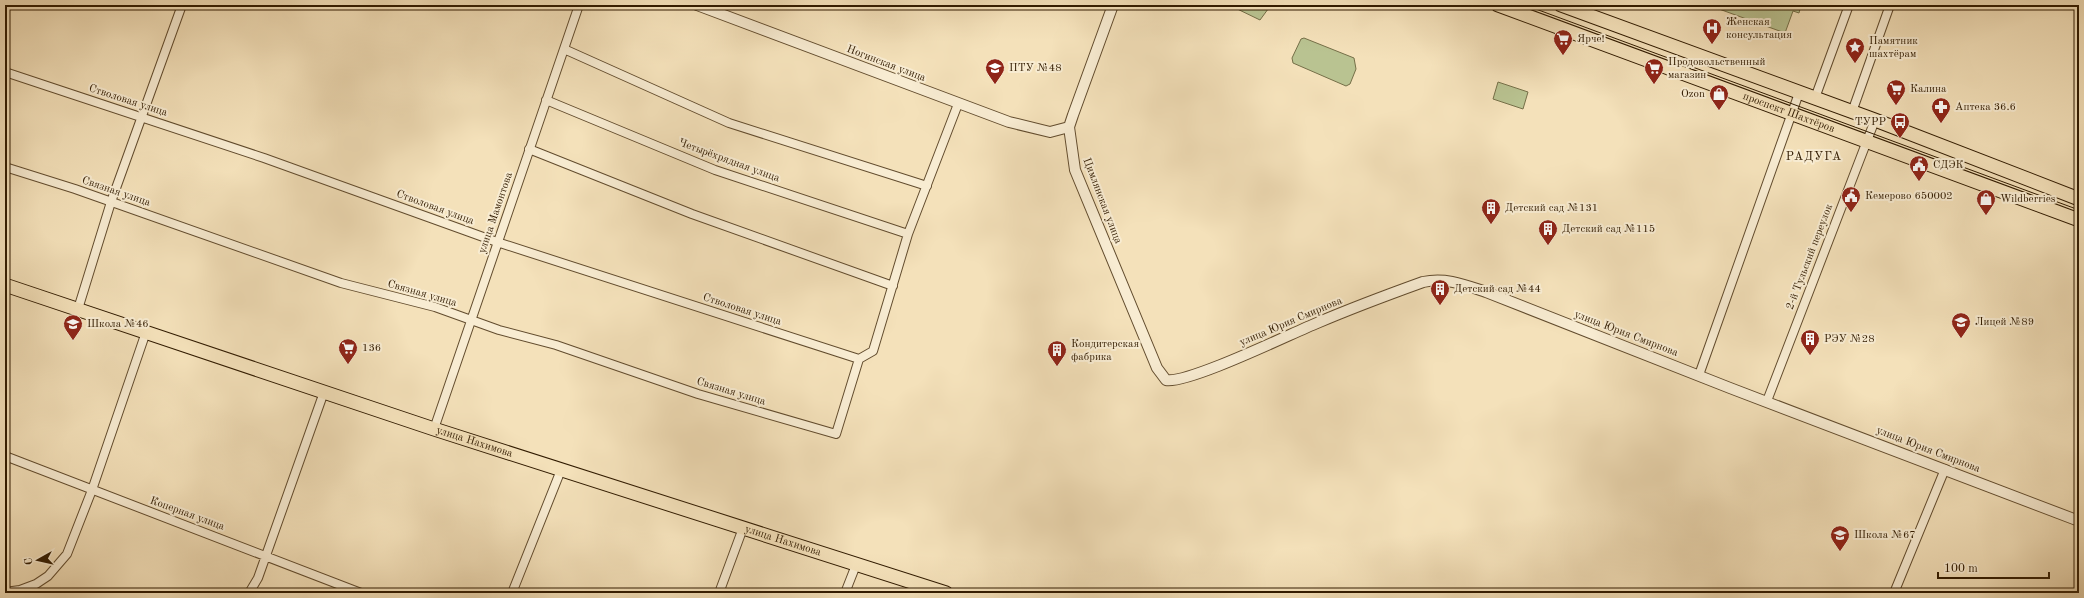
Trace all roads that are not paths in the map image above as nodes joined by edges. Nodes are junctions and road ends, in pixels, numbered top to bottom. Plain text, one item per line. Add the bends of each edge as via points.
1 (182, 5) edge
2 (579, 5) edge
3 (697, 5) edge
4 (1113, 5) edge
5 (1498, 5) edge
6 (1561, 5) edge
7 (1849, 5) edge
8 (1890, 5) edge
9 (564, 49) junction
10 (5, 72) edge
11 (1799, 93) junction
12 (1815, 98) junction
13 (546, 100) junction
14 (958, 104) junction
15 (1852, 112) junction
16 (1792, 114) junction
17 (141, 116) junction
18 (1875, 120) junction
19 (1069, 127) junction
20 (1867, 141) junction
21 (529, 149) junction
22 (5, 167) edge
23 (927, 186) junction
24 (2079, 199) edge
25 (111, 202) junction
26 (2079, 220) edge
27 (908, 234) junction
28 (497, 242) junction
29 (5, 285) edge
30 (893, 286) junction
31 (78, 309) junction
32 (471, 320) junction
33 (146, 332) junction
34 (859, 359) junction
35 (1699, 375) junction
36 (1163, 378) joint
37 (324, 392) junction
38 (1767, 401) junction
39 (434, 429) junction
40 (5, 456) edge
41 (1945, 469) junction
42 (561, 470) junction
43 (92, 490) junction
44 (2079, 521) edge
45 (743, 528) junction
46 (265, 554) junction
47 (856, 565) junction
48 (5, 592) edge
49 (249, 593) edge
50 (361, 593) edge
51 (512, 593) edge
52 (718, 593) edge
53 (845, 593) edge
54 (946, 593) edge
55 (1894, 593) edge

1 - 17 street
2 - 9 street, улица Мамонтова
3 - 14 street, Ногинская улица
4 - 19 street, Цимлянская улица
5 - 16 main road, проспект Шахтёров
6 - 11 main road, проспект Шахтёров
7 - 12 street
8 - 15 street
9 - 13 street, улица Мамонтова
9 - 23 street via 729,123
10 - 17 street, Стволовая улица
11 - 12 main road, проспект Шахтёров
11 - 16 street
12 - 15 main road, проспект Шахтёров
13 - 21 street, улица Мамонтова
13 - 27 street, Четырёхрядная улица via 715,170
14 - 19 street, Ногинская улица via 1040,131 1050,132
14 - 23 street
15 - 18 main road, проспект Шахтёров
16 - 20 main road, проспект Шахтёров
16 - 35 street
17 - 25 street
17 - 28 street, Стволовая улица
18 - 20 street, 2-й Тульский переулок
18 - 24 main road, проспект Шахтёров
19 - 36 street, Цимлянская улица via 1072,154 1081,187
20 - 26 main road, проспект Шахтёров
20 - 38 street, 2-й Тульский переулок
21 - 28 street, улица Мамонтова
21 - 30 street via 692,214
22 - 25 street, Связная улица
23 - 27 street
25 - 31 street
25 - 32 street, Связная улица via 341,283 435,307
27 - 30 street
28 - 32 street, улица Мамонтова
28 - 34 street, Стволовая улица
29 - 31 main road, улица Нахимова
30 - 34 street via 873,350
31 - 33 main road, улица Нахимова
32 - 34 street, Связная улица via 556,345 698,394 836,434
32 - 39 street, улица Мамонтова
33 - 37 main road, улица Нахимова
33 - 43 street
35 - 36 street, улица Юрия Смирнова via 1486,292 1436,279 1398,291 1178,380
35 - 38 street, улица Юрия Смирнова
37 - 39 main road, улица Нахимова
37 - 46 street
38 - 41 street, улица Юрия Смирнова
39 - 42 main road, улица Нахимова
40 - 43 street, Коперная улица
41 - 44 street, улица Юрия Смирнова
41 - 55 street
42 - 45 main road, улица Нахимова
42 - 51 street
43 - 46 street, Коперная улица
43 - 48 street via 67,554 48,576 36,584
45 - 47 main road, улица Нахимова
45 - 52 street
46 - 49 street via 258,578
46 - 50 street, Коперная улица
47 - 53 street
47 - 54 main road, улица Нахимова

